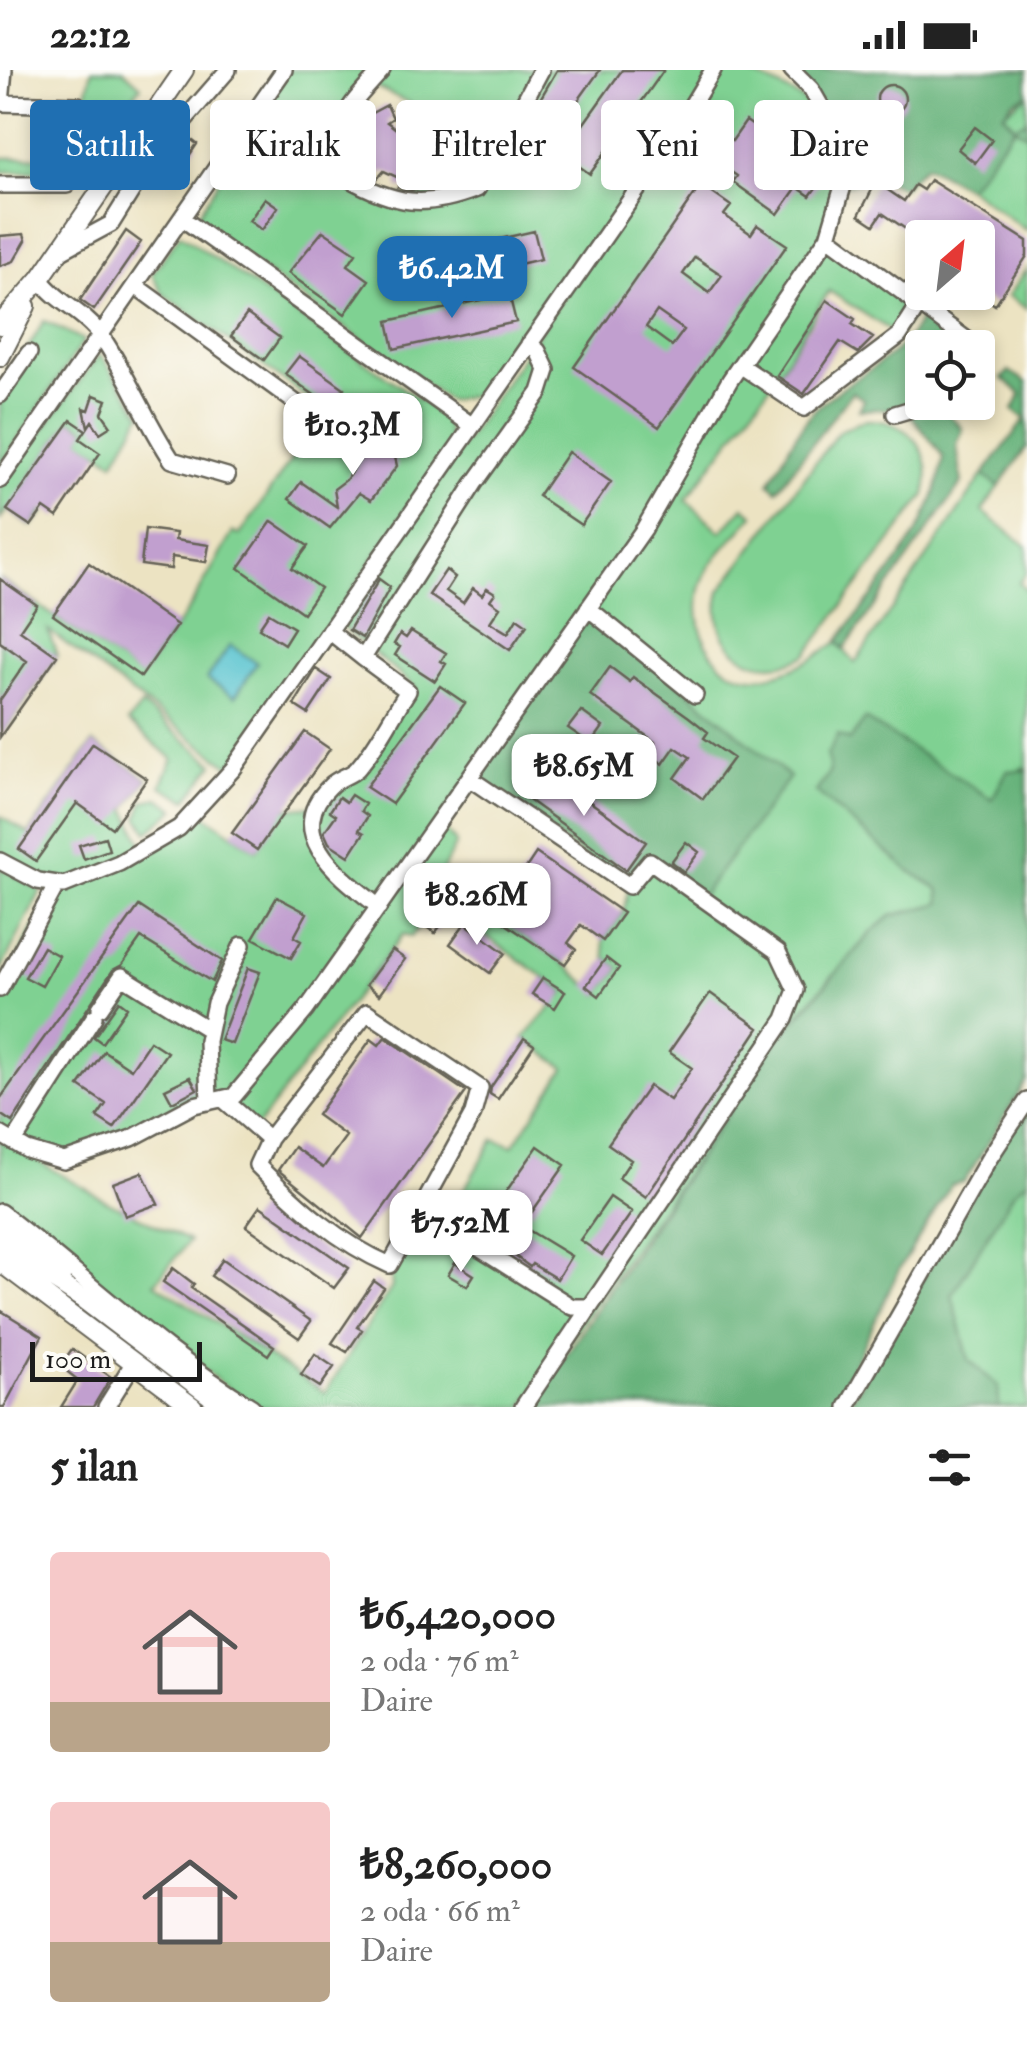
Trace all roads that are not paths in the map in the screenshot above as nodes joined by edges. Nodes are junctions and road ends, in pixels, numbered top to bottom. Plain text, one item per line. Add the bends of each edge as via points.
1 (4, 70) edge
2 (184, 70) edge
3 (228, 70) edge
4 (284, 70) edge
5 (382, 70) edge
6 (541, 70) edge
7 (713, 70) edge
8 (792, 70) edge
9 (1, 103) edge
10 (30, 104) edge
11 (0, 186) edge
12 (30, 186) edge
13 (183, 220) junction
14 (828, 236) junction
15 (59, 252) junction
16 (40, 278) junction
17 (138, 287) junction
18 (905, 294) edge
19 (916, 310) edge
20 (926, 310) edge
21 (0, 325) edge
22 (953, 330) edge
23 (101, 334) junction
24 (529, 344) junction
25 (29, 353) dead end
26 (0, 357) edge
27 (740, 366) junction
28 (0, 395) edge
29 (905, 411) edge
30 (895, 414) dead end
31 (314, 416) dead end
32 (470, 424) junction
33 (227, 476) dead end
34 (0, 480) edge
35 (588, 608) junction
36 (329, 630) junction
37 (363, 658) junction
38 (696, 695) dead end
39 (469, 778) junction
40 (0, 861) edge
41 (57, 884) junction
42 (379, 906) junction
43 (242, 945) dead end
44 (0, 989) edge
45 (210, 1030) junction
46 (216, 1100) junction
47 (1027, 1101) edge
48 (7, 1138) edge
49 (269, 1139) junction
50 (420, 1211) junction
51 (0, 1212) edge
52 (0, 1226) edge
53 (0, 1245) edge
54 (0, 1262) edge
55 (0, 1276) edge
56 (78, 1307) junction
57 (590, 1307) junction
58 (134, 1362) junction
59 (106, 1407) edge
60 (193, 1407) edge
61 (225, 1407) edge
62 (252, 1407) edge
63 (522, 1407) edge
64 (848, 1407) edge

1 - 9 street
2 - 15 main road
3 - 15 street via 154,154 111,224
4 - 13 street
5 - 6 street via 345,112 337,140 346,176 384,198 441,202 478,189
7 - 24 street
8 - 14 street via 850,159
9 - 10 street
11 - 12 street
13 - 17 street
13 - 32 street
14 - 18 street
14 - 27 street
15 - 16 main road
16 - 21 main road
16 - 23 street via 52,296
16 - 26 main road
17 - 23 street
17 - 31 street
19 - 27 street via 900,336 804,408
20 - 22 street
23 - 33 street via 172,460
23 - 34 street
24 - 32 street
24 - 37 street via 547,370 540,392
25 - 28 street
27 - 35 street via 644,529
29 - 30 street
32 - 36 street
35 - 38 street
35 - 39 street
36 - 37 street
36 - 41 street via 233,769 179,828 119,862
37 - 42 street via 408,690 355,770 315,806 310,824 315,848 333,871
39 - 42 street
39 - 57 street via 629,886 650,861 778,952 796,990 785,1020
40 - 41 street
41 - 44 street
42 - 46 street via 306,1010 234,1096
43 - 45 street via 214,1003
45 - 46 street
45 - 48 street via 122,976
46 - 48 street via 64,1161
46 - 49 street
47 - 64 street
49 - 50 street via 257,1165 304,1213 360,1252 390,1264
49 - 50 street via 367,1012 480,1088 473,1114
50 - 57 street via 572,1306
51 - 62 street via 110,1304
52 - 56 main road
53 - 56 main road
54 - 56 main road
55 - 56 main road
56 - 58 main road
56 - 61 main road
57 - 63 street
58 - 59 street
58 - 60 main road

